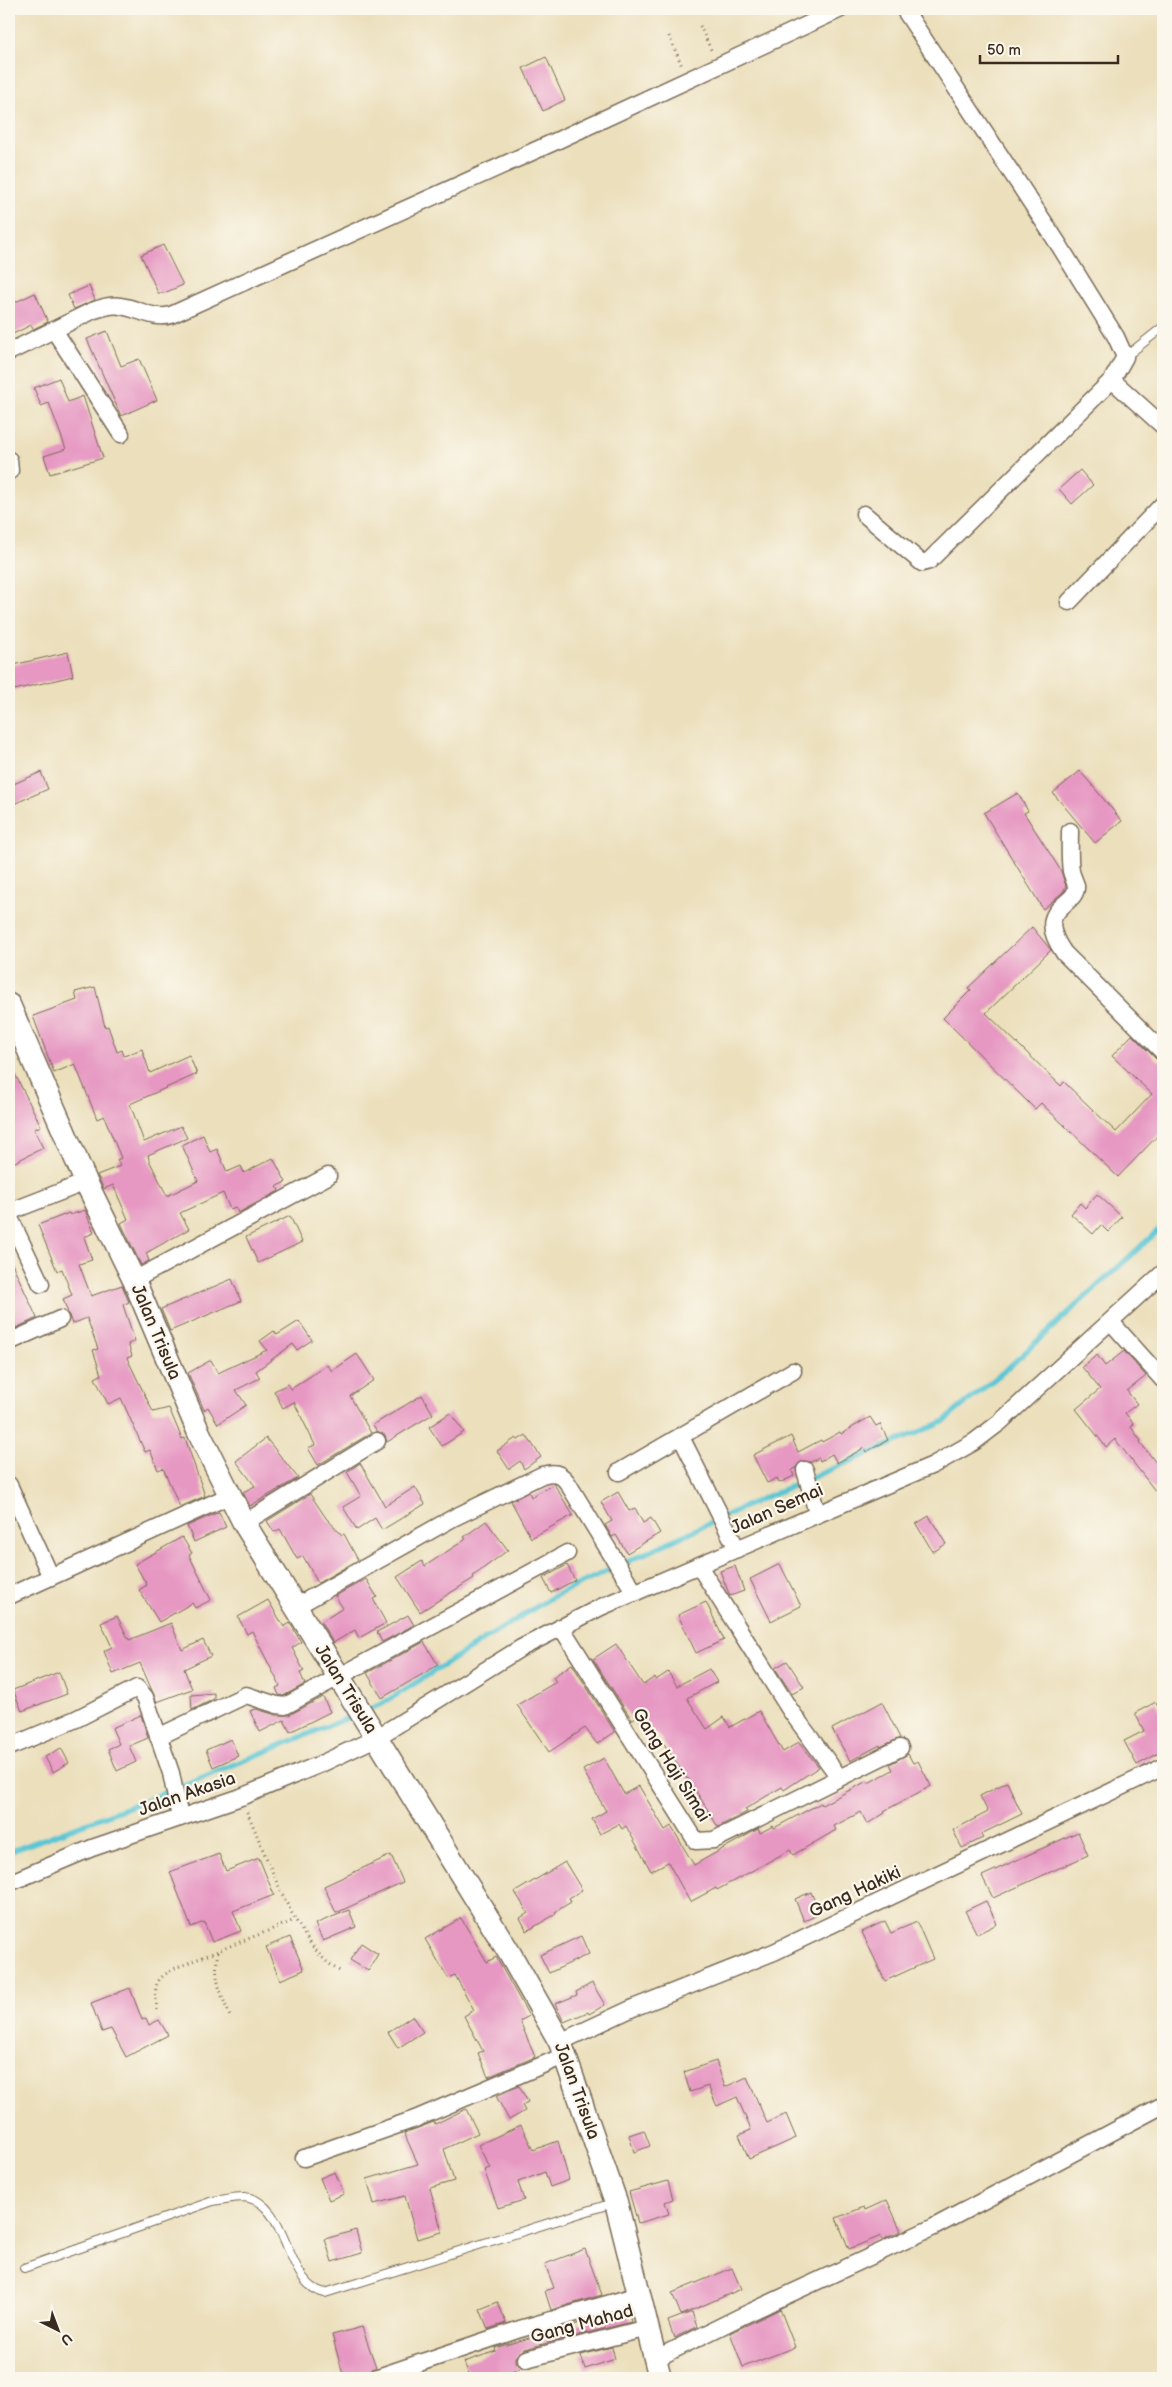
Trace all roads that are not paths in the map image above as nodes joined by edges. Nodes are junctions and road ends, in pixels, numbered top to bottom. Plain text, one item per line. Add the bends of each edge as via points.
1 (841, 9) edge
2 (904, 9) edge
3 (1163, 327) edge
4 (54, 330) junction
5 (9, 352) edge
6 (1125, 357) junction
7 (1112, 380) junction
8 (1163, 426) edge
9 (121, 434) dead end
10 (1163, 504) edge
11 (864, 514) dead end
12 (1069, 602) dead end
13 (1070, 831) dead end
14 (9, 1004) edge
15 (1163, 1052) edge
16 (328, 1176) dead end
17 (86, 1182) junction
18 (9, 1212) edge
19 (9, 1216) edge
20 (1163, 1273) edge
21 (134, 1280) junction
22 (41, 1284) dead end
23 (60, 1319) dead end
24 (1112, 1322) junction
25 (9, 1342) edge
26 (793, 1371) dead end
27 (1163, 1380) edge
28 (681, 1437) junction
29 (377, 1441) dead end
30 (805, 1470) dead end
31 (619, 1472) dead end
32 (9, 1485) edge
33 (231, 1495) junction
34 (815, 1508) junction
35 (244, 1523) junction
36 (737, 1549) junction
37 (567, 1553) dead end
38 (699, 1566) junction
39 (51, 1577) junction
40 (632, 1587) junction
41 (9, 1596) edge
42 (295, 1607) junction
43 (561, 1627) junction
44 (339, 1677) junction
45 (374, 1734) junction
46 (158, 1737) junction
47 (9, 1747) edge
48 (900, 1748) dead end
49 (1163, 1767) edge
50 (839, 1777) junction
51 (180, 1816) junction
52 (9, 1883) edge
53 (563, 2048) junction
54 (1163, 2105) edge
55 (304, 2158) dead end
56 (616, 2202) junction
57 (24, 2268) dead end
58 (639, 2296) junction
59 (648, 2328) junction
60 (526, 2360) dead end
61 (658, 2368) edge
62 (375, 2378) edge

1 - 4 street via 171,315 159,317 119,305 92,311
2 - 6 street via 1059,245
3 - 6 lane
4 - 5 street
4 - 9 street
6 - 7 street
7 - 8 street
7 - 11 street via 930,560 922,562
10 - 12 street
13 - 15 street via 1071,869 1076,886 1052,920 1053,938
14 - 17 street, Jalan Trisula
16 - 21 street
17 - 18 street
17 - 21 street, Jalan Trisula
19 - 22 street
20 - 24 street, Jalan Semai
21 - 33 street, Jalan Trisula via 198,1433
23 - 25 street
24 - 27 street
24 - 34 street, Jalan Semai via 974,1442 933,1465
26 - 28 street
28 - 31 street
28 - 36 street
29 - 35 street
30 - 34 street
32 - 39 street
33 - 35 street, Jalan Trisula
33 - 39 street
34 - 36 street, Jalan Semai
35 - 42 street, Jalan Trisula
36 - 38 street, Jalan Semai
37 - 44 street
38 - 40 street, Jalan Semai
38 - 50 street via 790,1710
39 - 41 street
40 - 42 street via 567,1482 553,1472 453,1518
40 - 43 street, Jalan Semai
42 - 44 street, Jalan Trisula
43 - 45 street, Jalan Semai
43 - 50 street, Gang Haji Simai via 696,1841 714,1840
44 - 45 street, Jalan Trisula
44 - 46 street via 285,1706 246,1695
45 - 51 street, Jalan Akasia via 241,1797
45 - 53 street, Jalan Trisula via 510,1954
46 - 47 street via 145,1697 137,1688 76,1719
46 - 51 street
48 - 50 street, Gang Haji Simai
49 - 53 street, Gang Hakiki via 774,1952 633,2008
51 - 52 street, Jalan Akasia
53 - 55 street, Gang Hakiki via 415,2119
53 - 56 street, Jalan Trisula
54 - 61 street via 934,2227 751,2312
56 - 57 lane via 325,2293 317,2292 304,2278 274,2219 261,2205 244,2197 213,2201
56 - 58 street, Jalan Trisula
58 - 59 street, Jalan Trisula
58 - 62 street via 520,2329
59 - 60 street, Gang Mahad
59 - 61 street, Jalan Trisula

